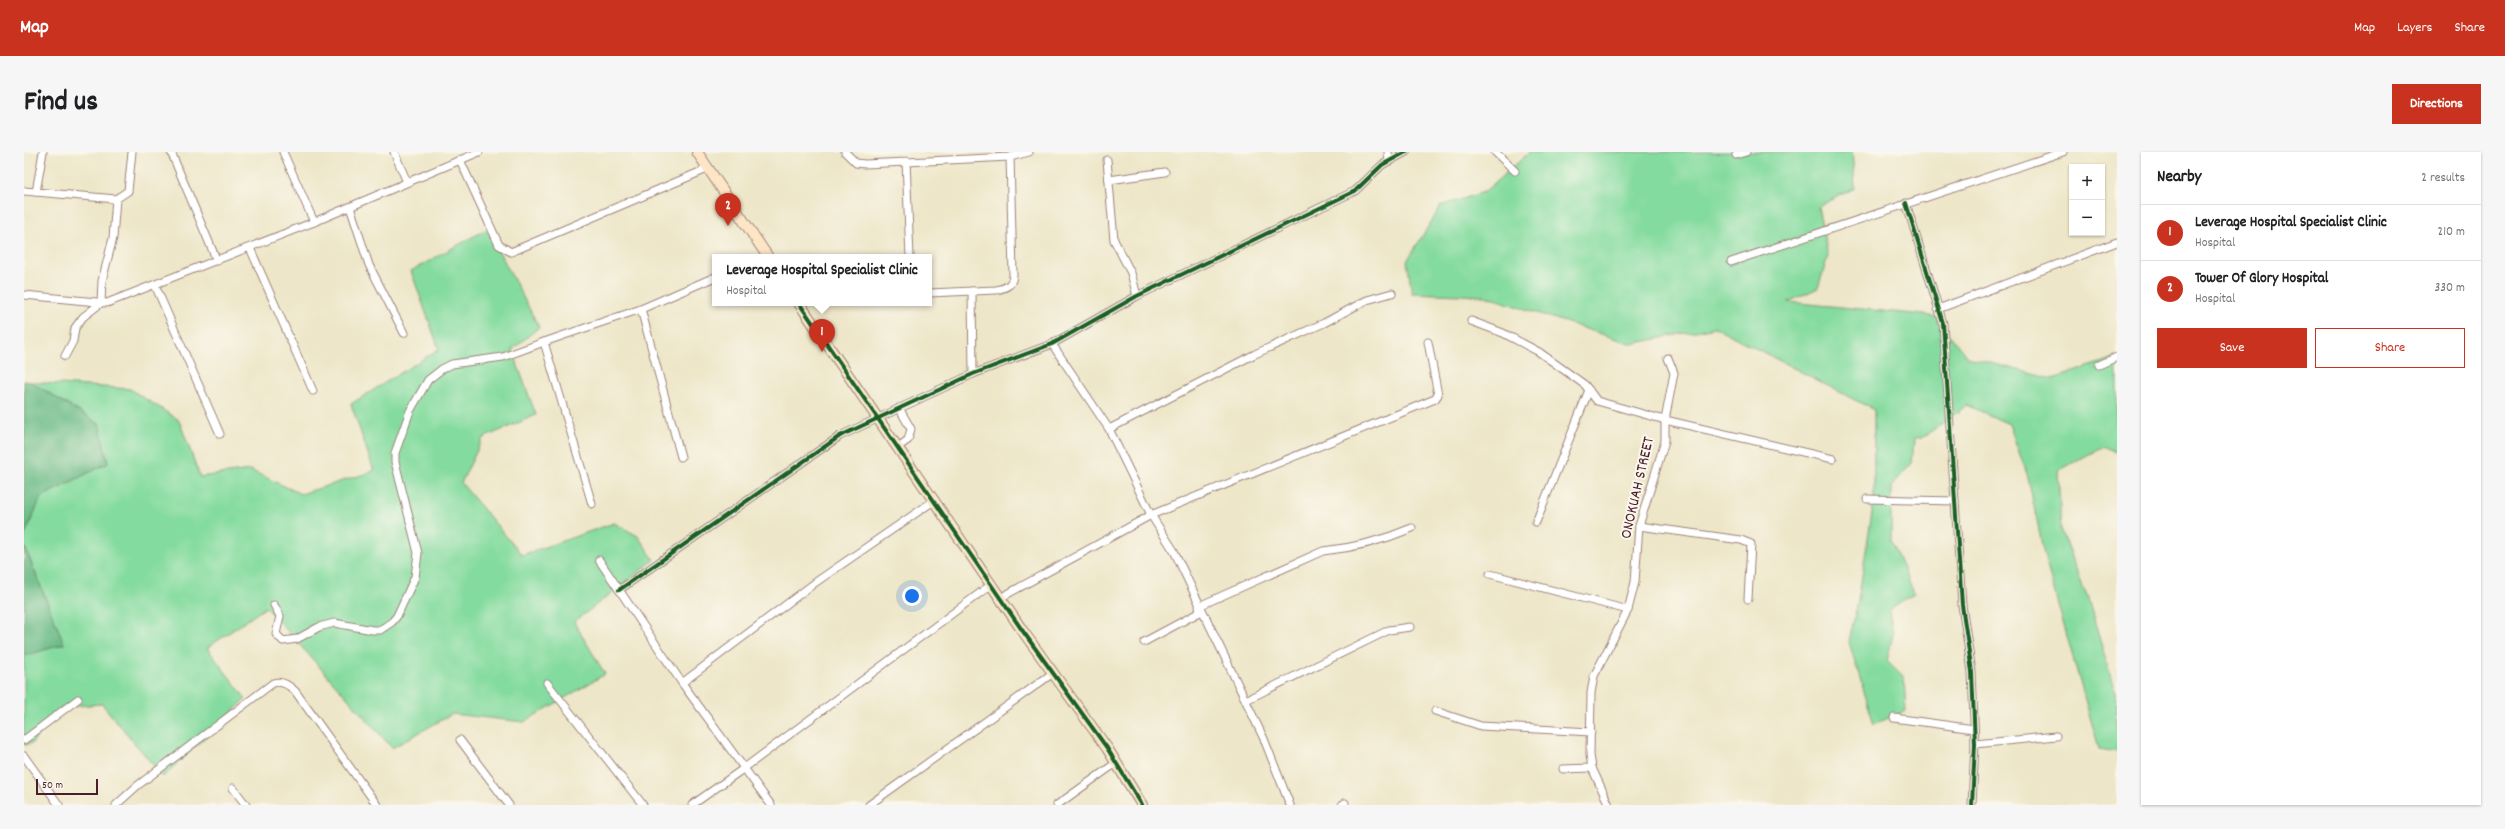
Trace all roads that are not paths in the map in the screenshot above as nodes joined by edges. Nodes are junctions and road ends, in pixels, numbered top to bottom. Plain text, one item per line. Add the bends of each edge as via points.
1 (43, 152) edge
2 (132, 152) edge
3 (171, 152) edge
4 (282, 152) edge
5 (394, 152) edge
6 (479, 152) edge
7 (697, 152) edge
8 (845, 152) edge
9 (1029, 152) edge
10 (1388, 152) edge
11 (1406, 152) edge
12 (1495, 152) edge
13 (1746, 152) edge
14 (2063, 152) edge
15 (1736, 155) dead end
16 (2045, 155) edge
17 (1010, 157) junction
18 (460, 160) junction
19 (1108, 160) dead end
20 (906, 161) junction
21 (1389, 161) junction
22 (707, 169) junction
23 (1515, 171) dead end
24 (1166, 172) dead end
25 (1109, 180) junction
26 (407, 182) junction
27 (24, 191) edge
28 (36, 192) junction
29 (116, 199) junction
30 (1906, 202) junction
31 (350, 207) junction
32 (314, 222) junction
33 (2117, 242) edge
34 (250, 248) junction
35 (766, 254) edge
36 (910, 254) edge
37 (217, 261) junction
38 (1731, 262) dead end
39 (712, 278) edge
40 (155, 285) junction
41 (972, 291) junction
42 (932, 293) edge
43 (1392, 293) dead end
44 (24, 295) edge
45 (1137, 296) junction
46 (101, 303) junction
47 (801, 306) edge
48 (641, 308) junction
49 (1938, 309) junction
50 (1472, 321) dead end
51 (404, 333) dead end
52 (544, 342) junction
53 (1428, 342) dead end
54 (1052, 344) junction
55 (65, 356) dead end
56 (2117, 357) edge
57 (1668, 358) dead end
58 (2099, 365) dead end
59 (973, 374) junction
60 (1588, 390) junction
61 (313, 391) dead end
62 (899, 408) junction
63 (878, 419) junction
64 (1665, 420) junction
65 (1109, 429) junction
66 (220, 434) dead end
67 (898, 446) junction
68 (681, 457) dead end
69 (1833, 459) dead end
70 (1867, 499) dead end
71 (935, 500) junction
72 (1955, 501) junction
73 (592, 504) dead end
74 (1151, 515) junction
75 (1536, 522) dead end
76 (1640, 526) junction
77 (1412, 528) dead end
78 (599, 560) dead end
79 (1490, 574) dead end
80 (992, 584) junction
81 (619, 590) junction
82 (1002, 597) junction
83 (1748, 599) dead end
84 (274, 605) dead end
85 (1199, 606) junction
86 (1628, 610) junction
87 (1410, 627) dead end
88 (1144, 642) dead end
89 (1053, 673) junction
90 (547, 683) dead end
91 (682, 683) junction
92 (78, 699) dead end
93 (1246, 700) junction
94 (1435, 711) dead end
95 (1894, 718) dead end
96 (1974, 729) junction
97 (1591, 732) junction
98 (2056, 736) dead end
99 (24, 740) edge
100 (460, 740) dead end
101 (1975, 744) junction
102 (24, 756) edge
103 (1116, 763) junction
104 (1592, 768) junction
105 (1563, 769) dead end
106 (744, 770) junction
107 (234, 788) dead end
108 (60, 805) edge
109 (116, 805) edge
110 (246, 805) edge
111 (377, 805) edge
112 (509, 805) edge
113 (643, 805) edge
114 (692, 805) edge
115 (771, 805) edge
116 (869, 805) edge
117 (1057, 805) edge
118 (1142, 805) edge
119 (1290, 805) edge
120 (1609, 805) edge
121 (1972, 805) edge

1 - 28 street
2 - 29 street via 128,191
3 - 37 street
4 - 32 street
5 - 26 street
6 - 18 street
7 - 22 street
8 - 20 street via 856,163
9 - 17 street
10 - 21 street
11 - 21 street
12 - 23 street
13 - 15 street
14 - 16 street
16 - 30 street
17 - 20 street
17 - 41 street via 1013,279 1006,288
18 - 22 street via 499,245 511,252
18 - 26 street
19 - 25 street
20 - 36 street
21 - 45 street via 1376,169 1355,191
22 - 35 street
24 - 25 street
25 - 45 street via 1114,240 1130,273
26 - 31 street
27 - 28 street
28 - 29 street
29 - 46 street via 113,238 102,281
30 - 38 street
30 - 49 street
31 - 32 street
31 - 51 street via 369,265
32 - 34 street
33 - 49 street
34 - 37 street
34 - 61 street
37 - 40 street
39 - 48 street
40 - 46 street
40 - 66 street
41 - 42 street
41 - 59 street
43 - 65 street via 1367,300
44 - 46 street
45 - 54 street
46 - 55 street via 83,316 75,328
47 - 63 street
48 - 52 street
48 - 68 street
49 - 72 street via 1943,323
50 - 60 street via 1503,332 1539,352
52 - 73 street
52 - 84 street via 503,357 447,366 428,380 410,411 395,453 395,462 418,552 417,568 406,600 392,622 380,630 334,623 319,627 297,639 283,641 276,634 280,616
53 - 74 street via 1438,395 1435,399
54 - 59 street
54 - 65 street
56 - 58 street
57 - 64 street, ONOKUAH STREET via 1674,373
59 - 62 street
60 - 64 street via 1597,401
60 - 75 street
62 - 63 street
62 - 67 street via 911,429 908,440
63 - 67 street
63 - 81 street via 840,436
64 - 69 street
64 - 76 street, ONOKUAH STREET via 1665,441
65 - 74 street
67 - 71 street
70 - 72 street
71 - 80 street
71 - 91 street via 816,582
72 - 96 street via 1962,605 1972,672
74 - 82 street
74 - 85 street via 1174,551
76 - 83 street via 1741,540 1751,544
76 - 86 street, ONOKUAH STREET via 1635,582
77 - 85 street via 1388,538 1344,549 1323,551
78 - 81 street
79 - 86 street
80 - 82 street
80 - 106 street
81 - 91 street
82 - 89 street
85 - 88 street via 1200,612
85 - 93 street
86 - 97 street, ONOKUAH STREET via 1594,676 1591,693
87 - 93 street via 1390,630
89 - 103 street
89 - 116 street
90 - 113 street
91 - 106 street
92 - 99 street
93 - 119 street
94 - 97 street via 1481,726
95 - 96 street
96 - 101 street
97 - 104 street, ONOKUAH STREET
98 - 101 street
100 - 112 street
101 - 121 street
102 - 108 street
103 - 117 street
103 - 118 street
104 - 105 street
104 - 120 street, ONOKUAH STREET
106 - 114 street
106 - 115 street
107 - 110 street
109 - 111 street via 164,765 273,683 280,682 288,684 295,691

